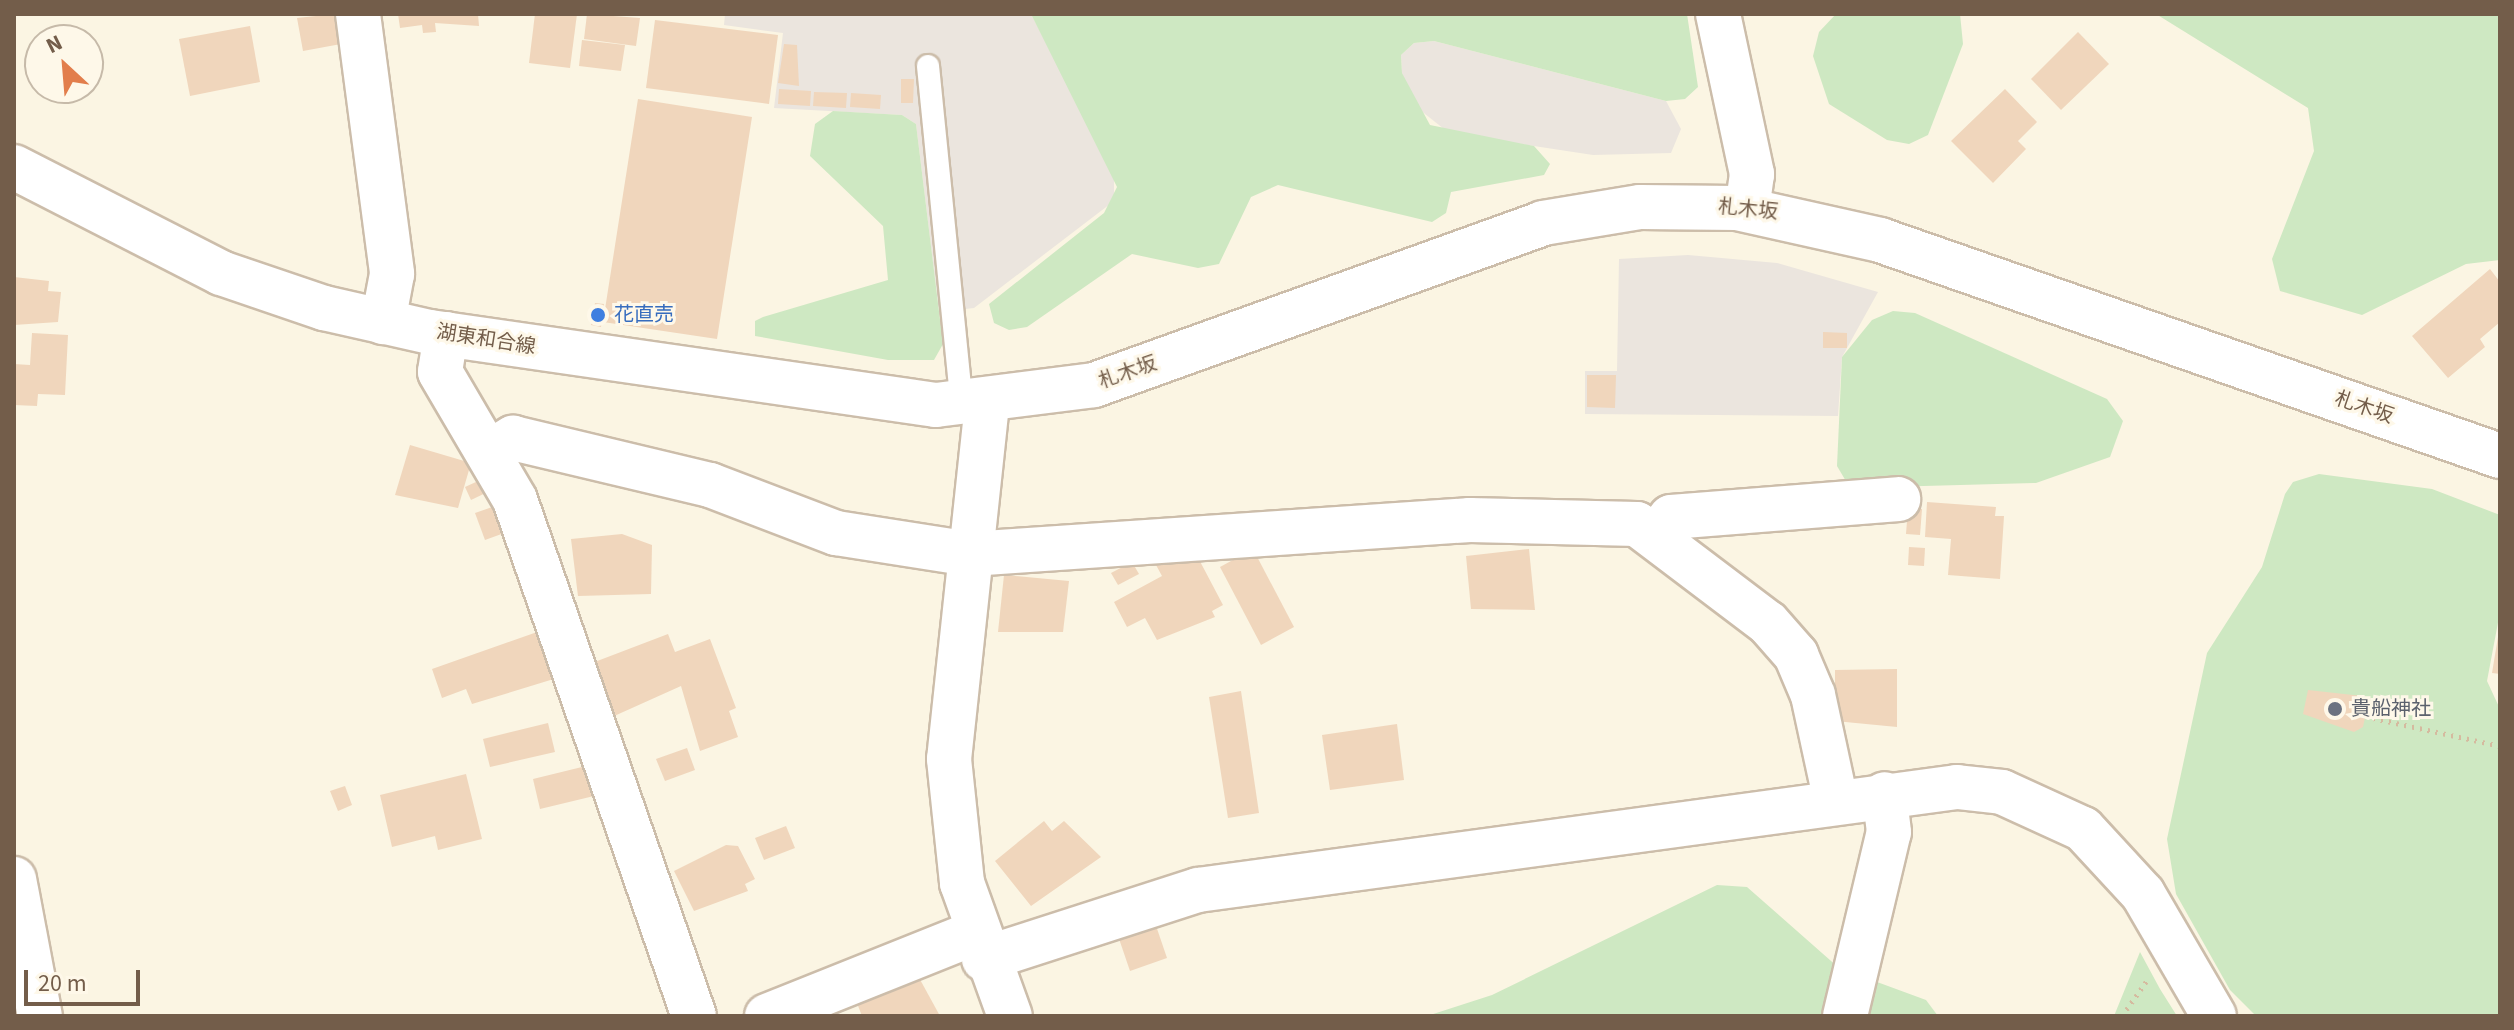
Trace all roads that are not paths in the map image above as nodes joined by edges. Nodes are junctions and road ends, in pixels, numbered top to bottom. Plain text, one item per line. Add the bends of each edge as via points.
1 (358, 14) edge
2 (1718, 14) edge
3 (928, 66) dead end
4 (14, 167) edge
5 (1747, 209) junction
6 (383, 322) junction
7 (446, 334) junction
8 (975, 404) junction
9 (491, 451) junction
10 (2500, 456) edge
11 (1898, 499) dead end
12 (1656, 536) junction
13 (970, 554) junction
14 (1884, 794) junction
15 (1836, 801) junction
16 (14, 879) edge
17 (980, 946) junction
18 (40, 1016) edge
19 (694, 1016) edge
20 (767, 1016) edge
21 (1010, 1016) edge
22 (1845, 1016) edge
23 (2214, 1016) edge

1 - 6 street via 392,274
2 - 5 street via 1752,174
3 - 8 lane
4 - 6 street, 湖東和合線 via 221,273
5 - 8 street, 札木坂 via 1640,207 1543,223 1094,385
5 - 10 street, 札木坂 via 1880,240
6 - 7 street, 湖東和合線
7 - 8 street, 湖東和合線 via 883,400
7 - 9 street via 440,372
8 - 13 street
9 - 13 street via 513,438 710,485 836,533
9 - 19 street via 527,533
11 - 12 street via 1671,517
12 - 13 street via 1617,521 1470,520 1175,534
12 - 15 street via 1768,623 1796,655 1813,695
13 - 17 street via 949,759 952,821
14 - 15 street
14 - 22 street via 1889,832
14 - 23 street via 1957,787 2002,792 2083,829 2143,894
15 - 17 street via 1213,887
16 - 18 street
17 - 20 street
17 - 21 street

